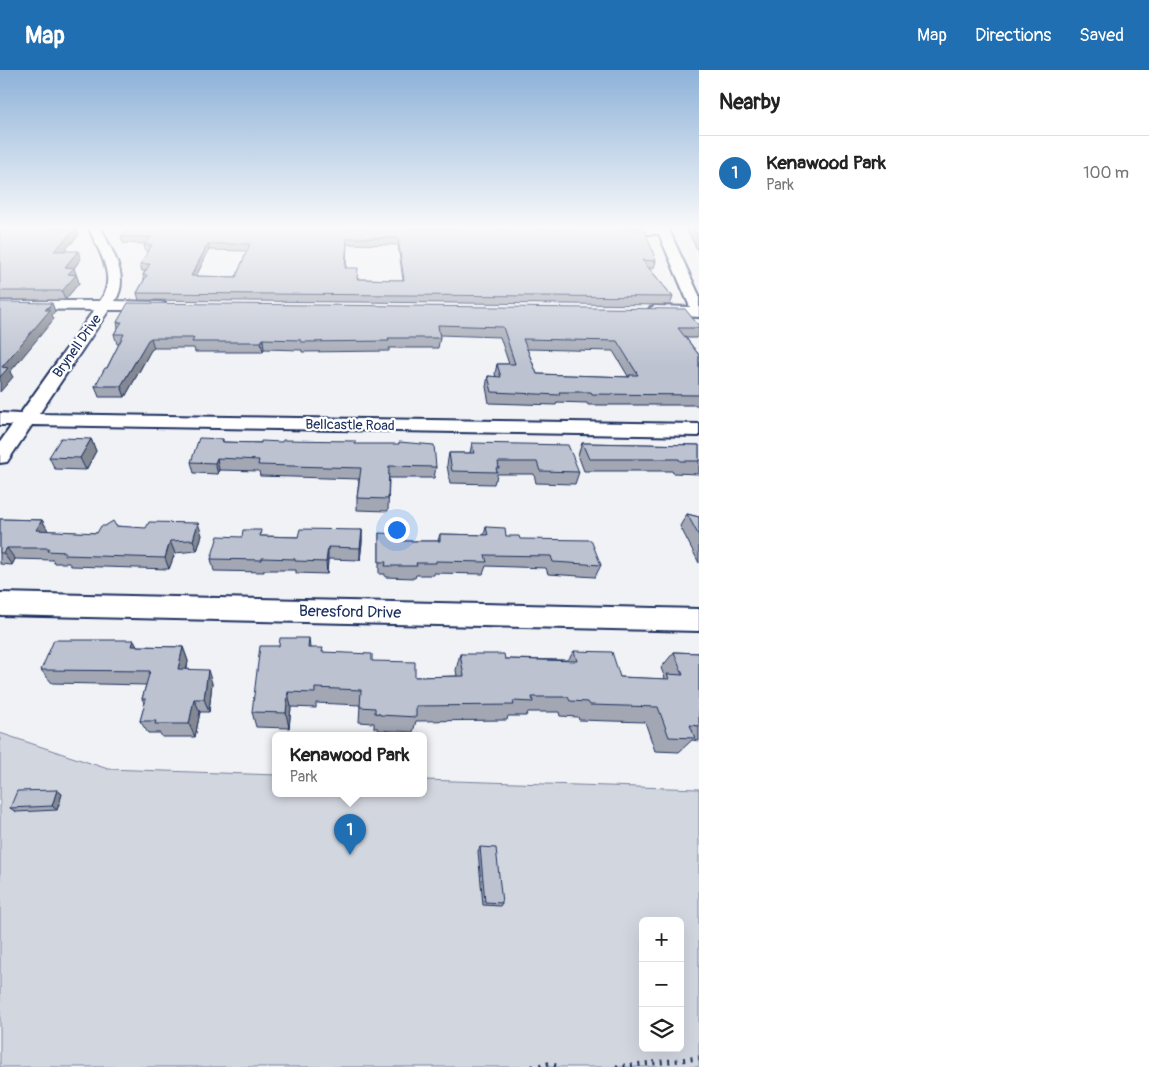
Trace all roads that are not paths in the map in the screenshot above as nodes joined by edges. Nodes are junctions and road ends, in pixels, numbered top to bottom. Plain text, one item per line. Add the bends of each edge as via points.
1 (115, 275) edge
2 (683, 275) edge
3 (0, 305) edge
4 (105, 306) junction
5 (174, 306) edge
6 (640, 311) edge
7 (699, 312) edge
8 (0, 420) edge
9 (26, 420) junction
10 (699, 430) edge
11 (0, 457) edge
12 (0, 604) edge
13 (699, 620) edge

1 - 4 street, Brynell Drive via 112,295
2 - 7 street
3 - 4 street
4 - 5 street
4 - 9 street, Brynell Drive
6 - 7 street
8 - 9 street, Bellcastle Road
9 - 10 street, Bellcastle Road
9 - 11 street, Brynell Drive
12 - 13 street, Beresford Drive

